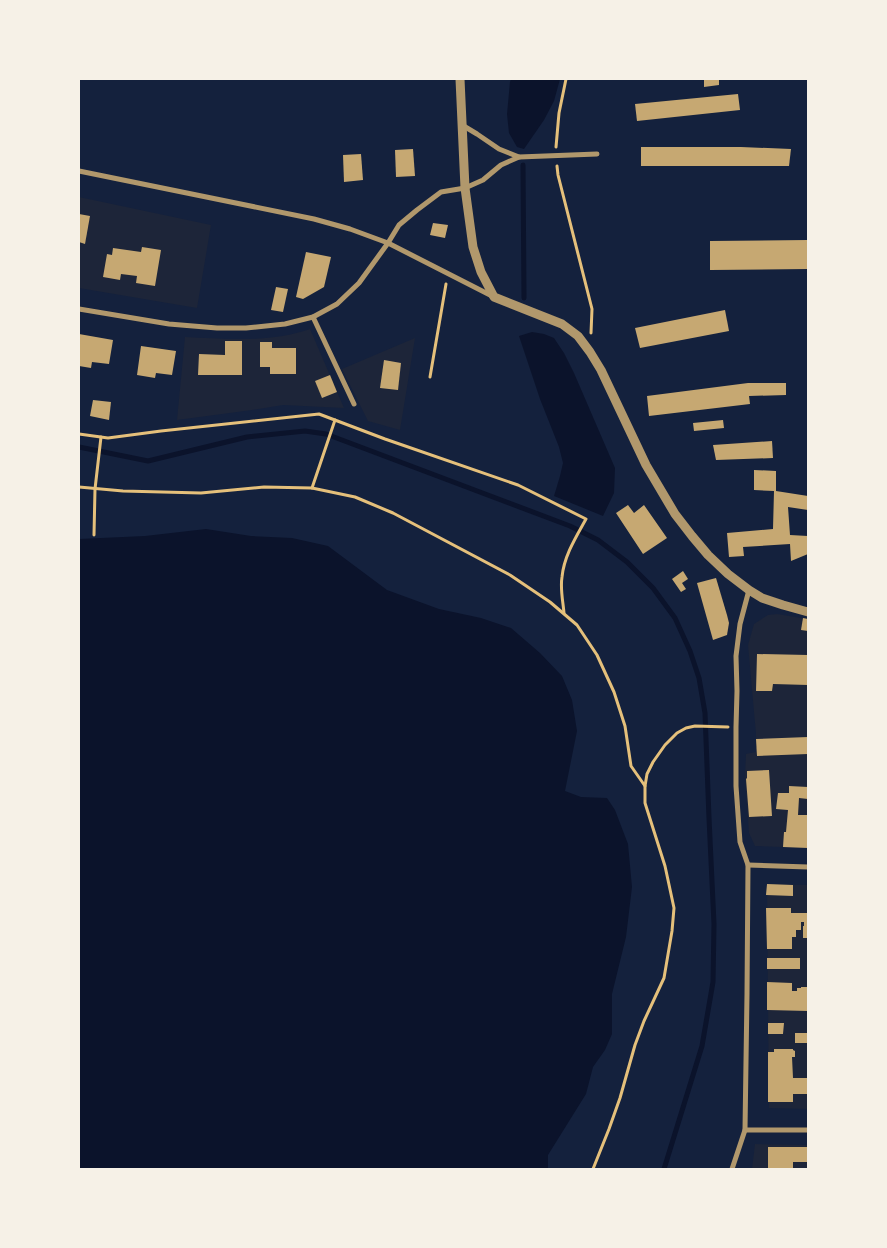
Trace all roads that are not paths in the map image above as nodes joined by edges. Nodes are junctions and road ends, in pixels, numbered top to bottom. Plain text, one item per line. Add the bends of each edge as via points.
1 (460, 79) edge
2 (462, 125) junction
3 (597, 154) dead end
4 (519, 157) junction
5 (79, 171) edge
6 (465, 188) junction
7 (388, 243) junction
8 (494, 297) junction
9 (79, 309) edge
10 (313, 317) junction
11 (354, 404) dead end
12 (749, 590) junction
13 (808, 612) edge
14 (748, 865) junction
15 (808, 867) edge
16 (745, 1130) junction
17 (808, 1130) edge
18 (732, 1169) edge

1 - 2 street
2 - 4 street
2 - 6 street
3 - 4 street
4 - 6 street
5 - 7 street via 314,219
6 - 7 street via 441,192 399,225
6 - 8 street via 472,247
7 - 8 street
7 - 10 street via 354,288 337,304
8 - 12 street via 562,324 578,336 601,370 646,465 675,514 708,555
9 - 10 street via 169,324 217,328 285,324
10 - 11 street
12 - 13 street via 762,598
12 - 14 street via 736,656 736,786 740,842
14 - 15 street
14 - 16 street
16 - 17 street
16 - 18 street

